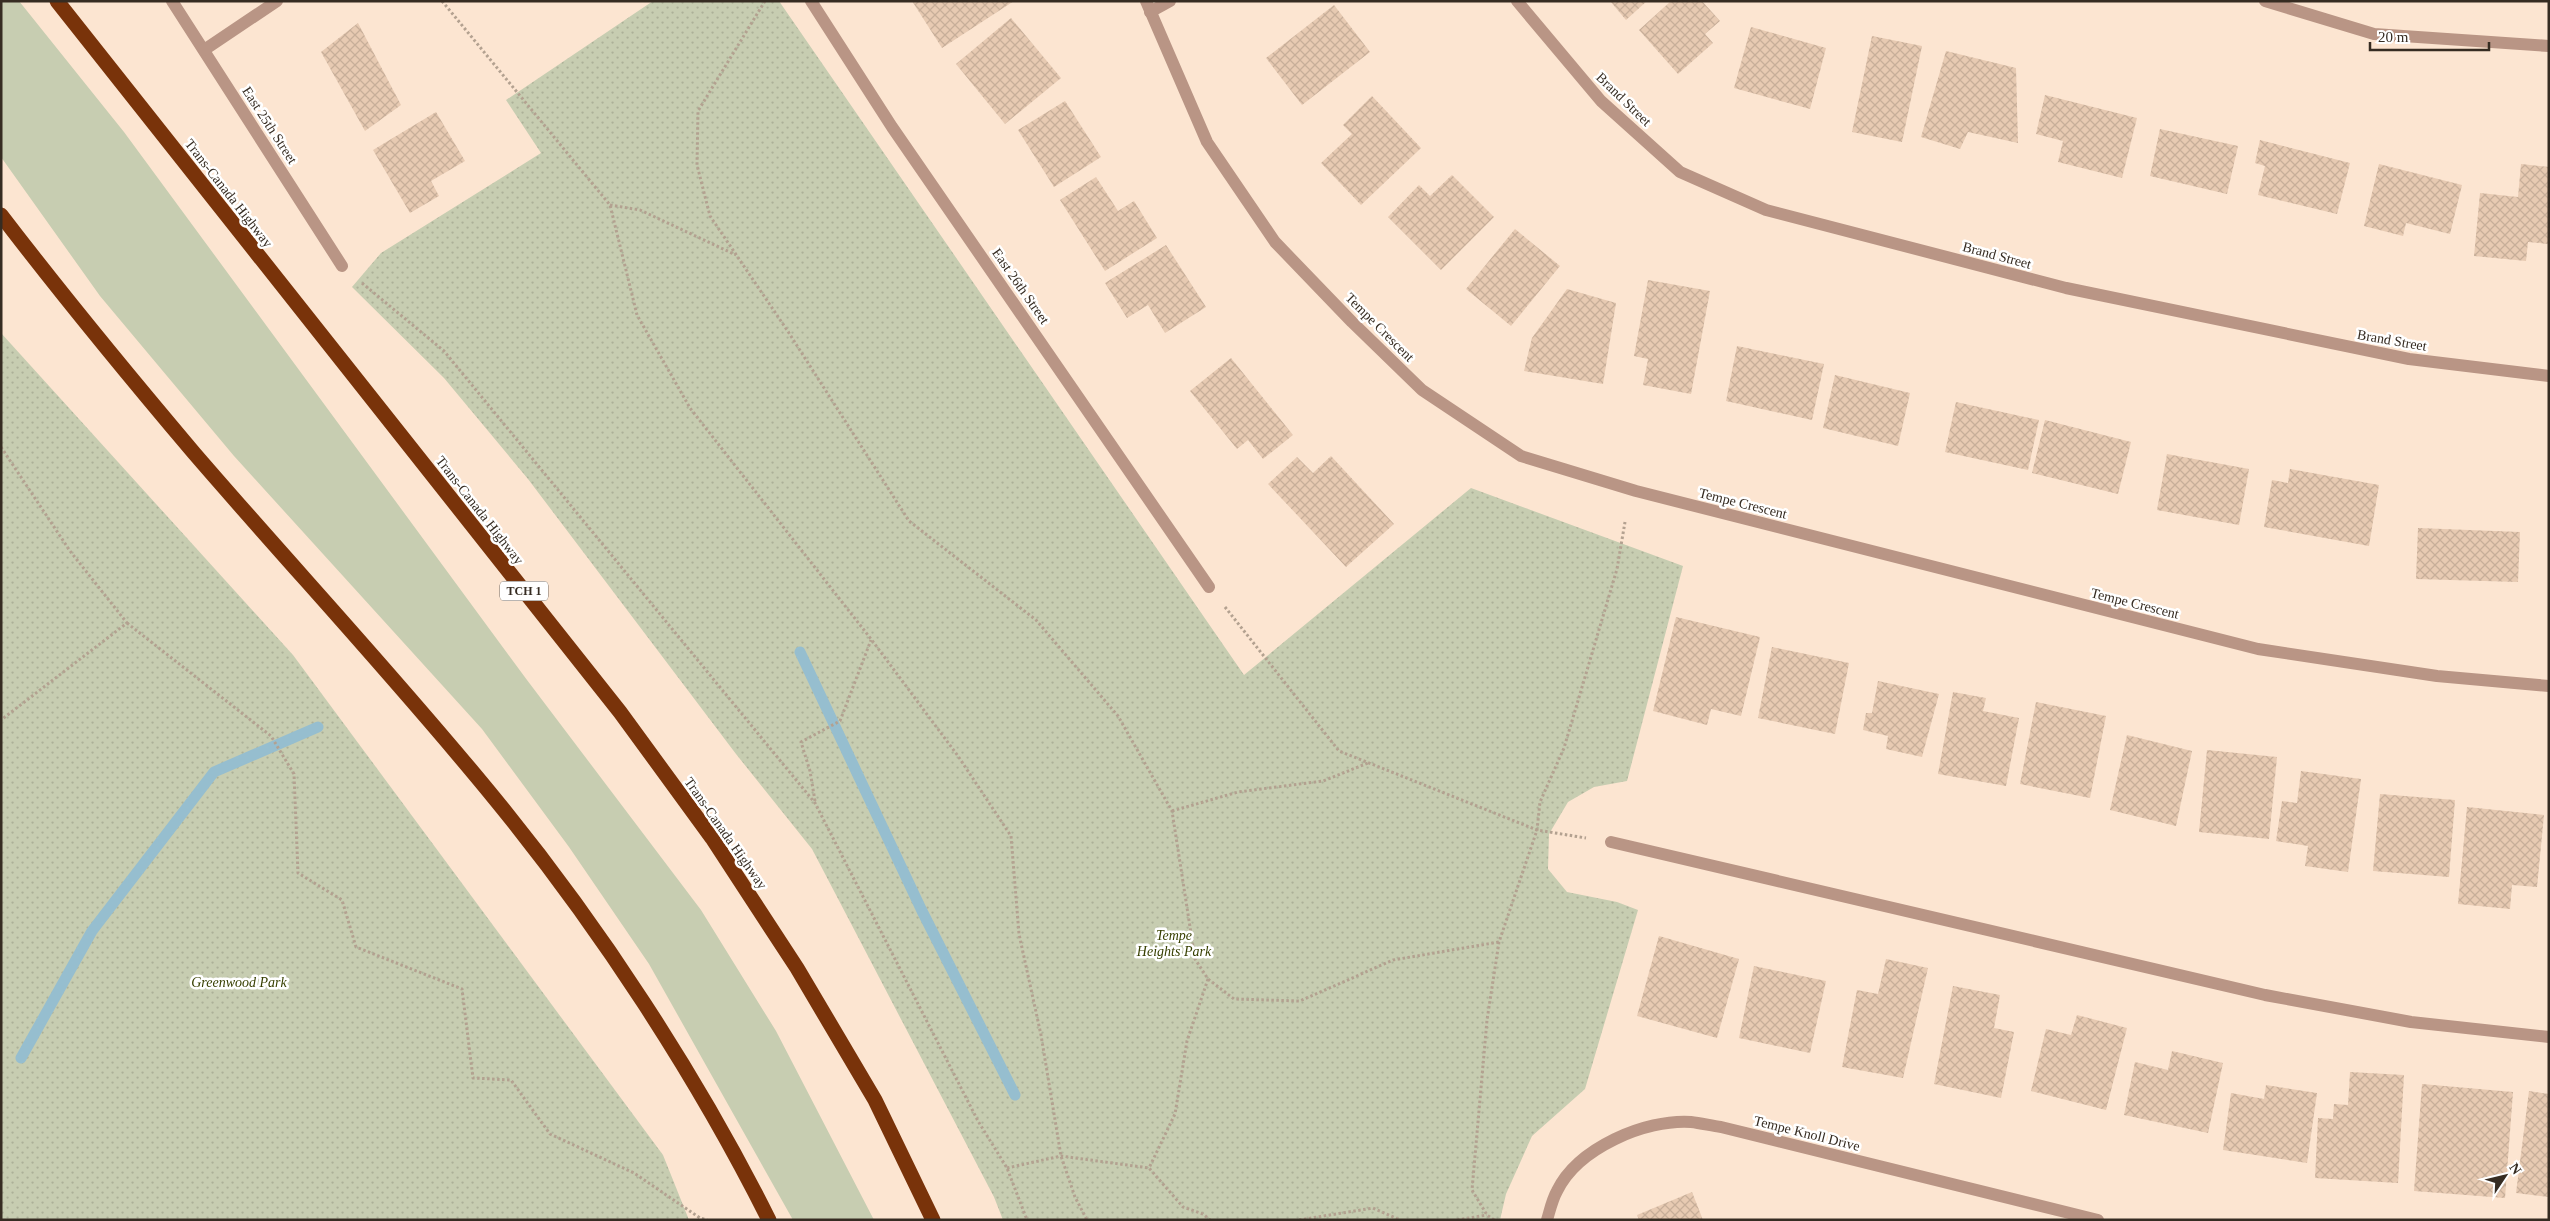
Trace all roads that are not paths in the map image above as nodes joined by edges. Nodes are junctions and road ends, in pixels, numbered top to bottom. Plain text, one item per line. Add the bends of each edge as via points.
1 (57, 1) edge
2 (172, 1) edge
3 (277, 1) edge
4 (810, 1) edge
5 (1170, 1) edge
6 (1517, 1) edge
7 (2265, 1) edge
8 (1148, 6) edge
9 (2549, 46) edge
10 (204, 50) junction
11 (2, 217) edge
12 (342, 266) road end
13 (2549, 376) edge
14 (1209, 586) road end
15 (2549, 686) edge
16 (1611, 842) road end
17 (2549, 1037) edge
18 (769, 1220) edge
19 (933, 1220) edge
20 (1546, 1220) edge
21 (2098, 1220) edge

1 - 19 highway, Trans-Canada Highway / TCH 1 via 620,712 712,838 797,968 870,1092
2 - 10 street, East 25th Street
3 - 10 street
4 - 14 street, East 26th Street via 892,127
5 - 8 street
6 - 13 street, Brand Street via 1601,101 1680,172 1766,210 2066,288 2409,359
7 - 9 street via 2374,34
8 - 15 street, Tempe Crescent via 1207,142 1275,242 1422,390 1521,456 1636,491 2258,649 2437,676
10 - 12 street, East 25th Street
11 - 18 highway via 188,446 496,800 589,923 670,1045 743,1168
16 - 17 street via 2265,995 2411,1022
20 - 21 street, Tempe Knoll Drive via 1557,1190 1575,1167 1598,1149 1624,1134 1690,1122 1722,1127

